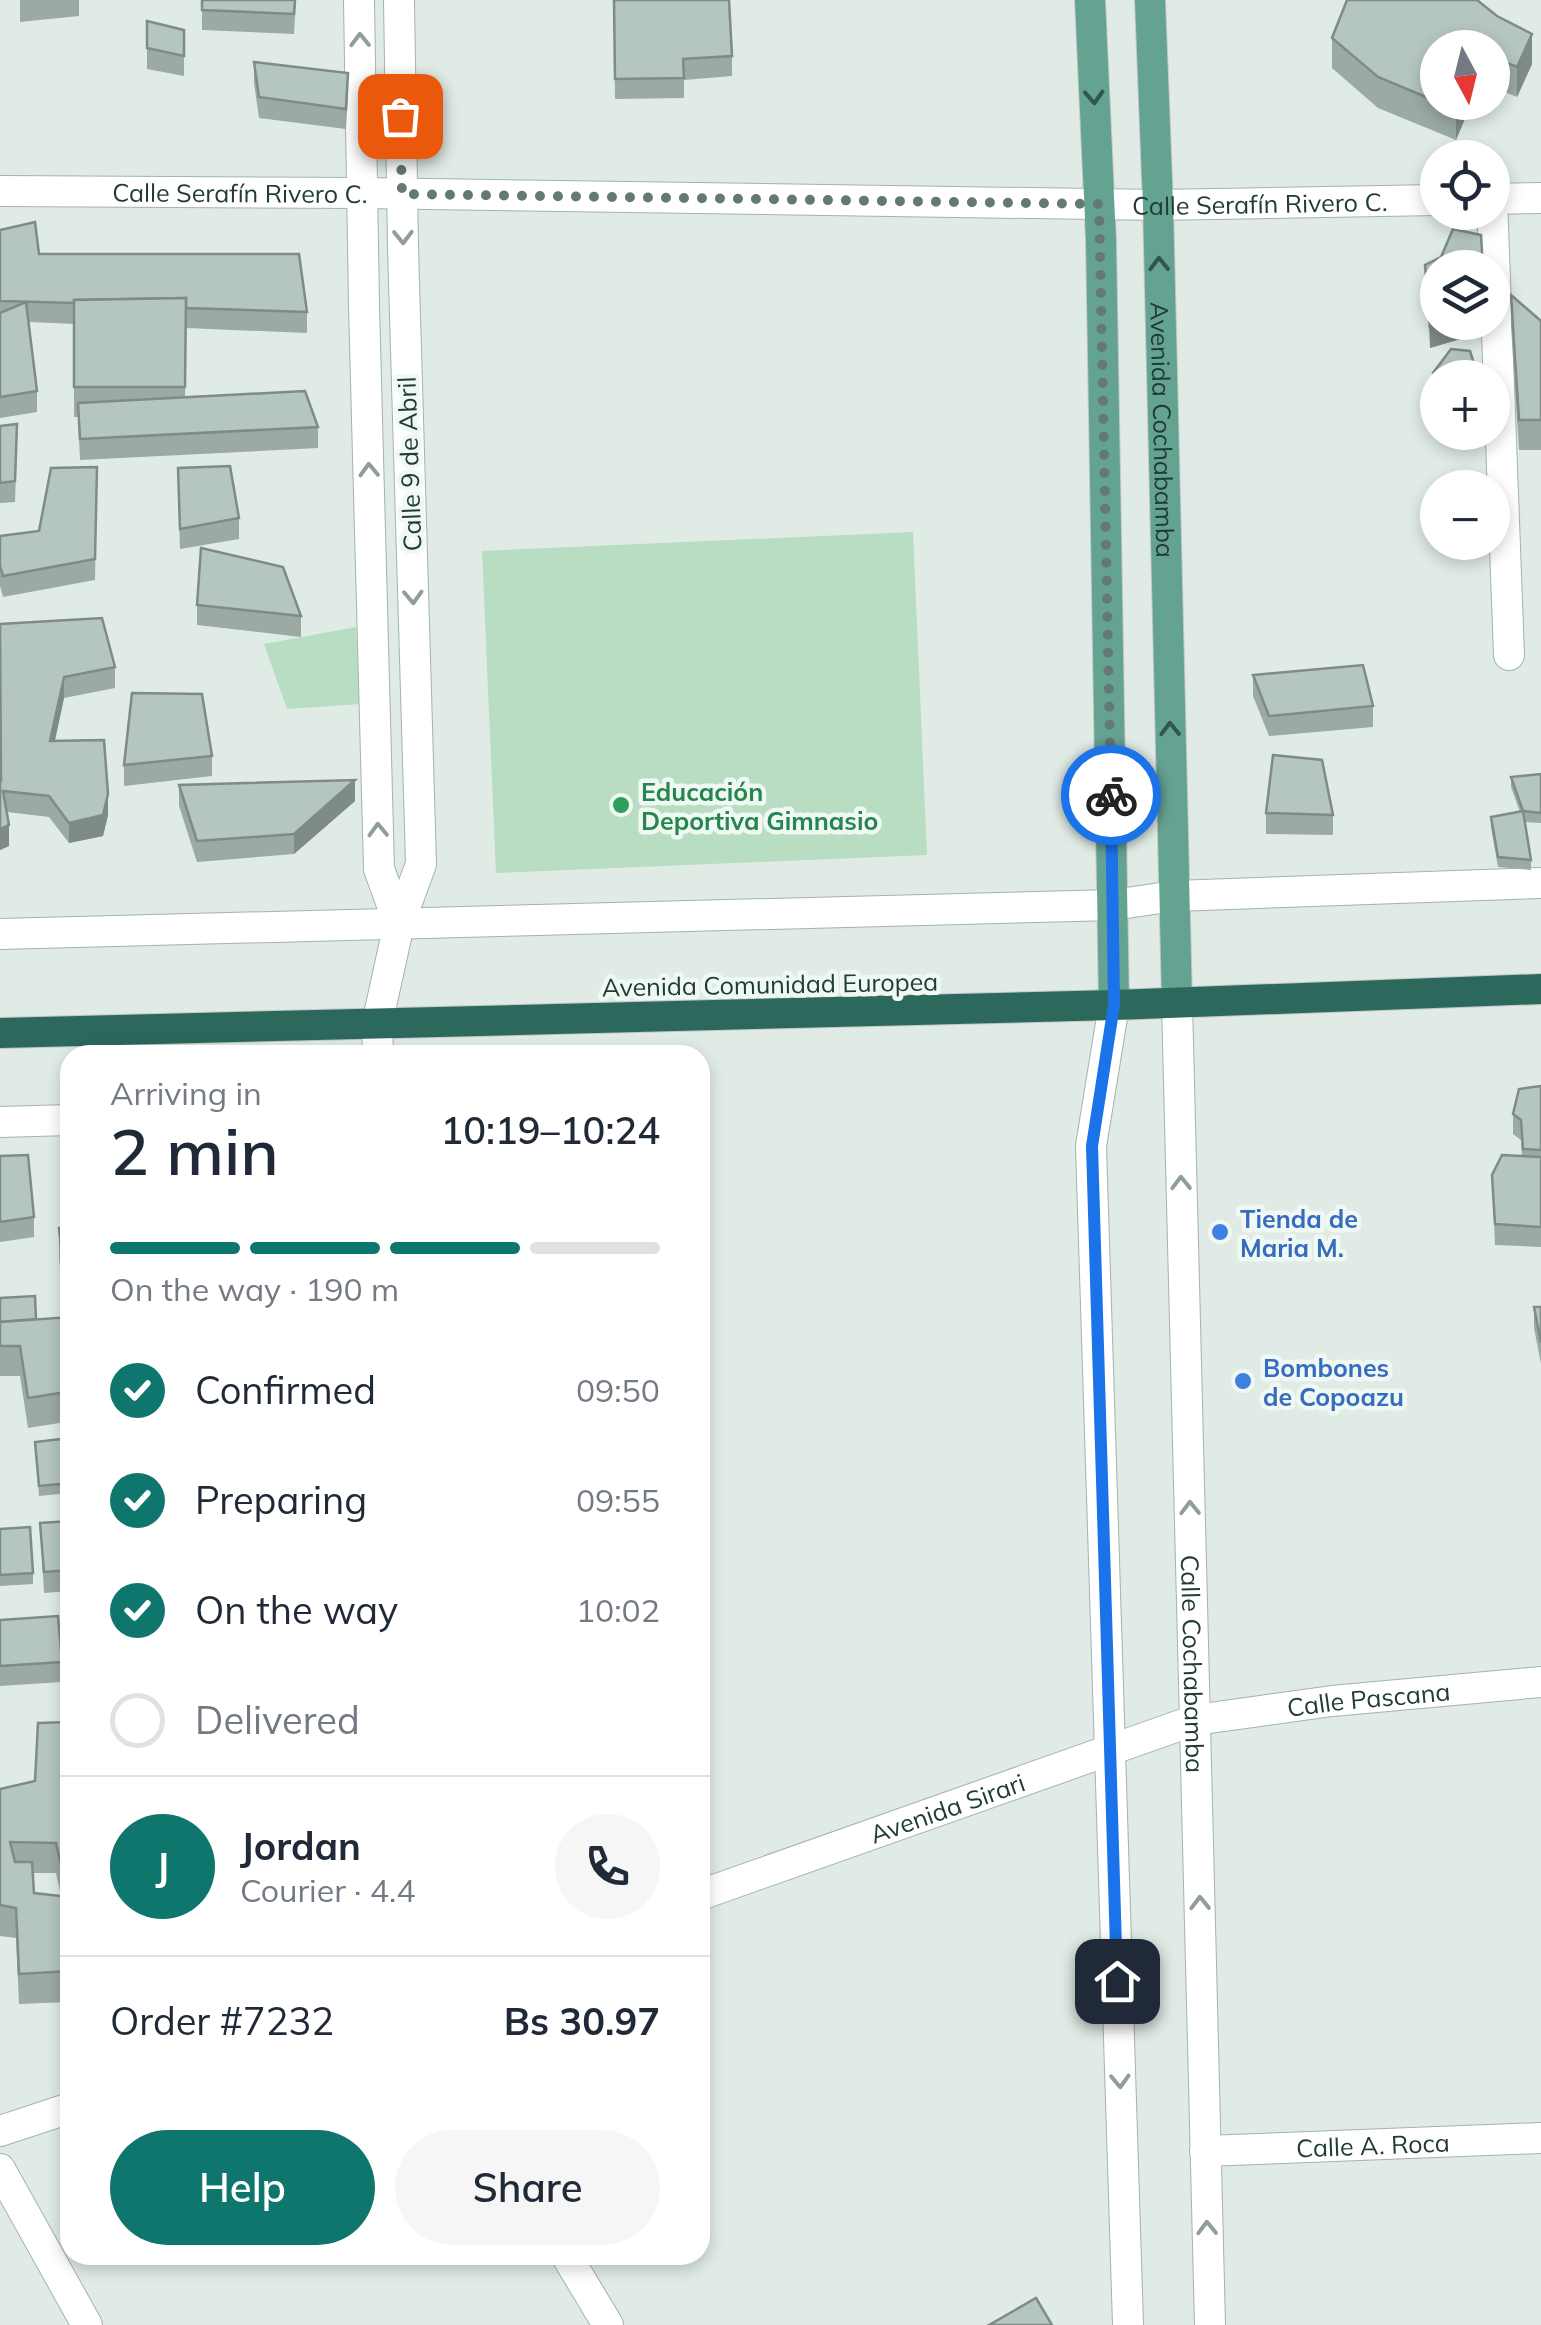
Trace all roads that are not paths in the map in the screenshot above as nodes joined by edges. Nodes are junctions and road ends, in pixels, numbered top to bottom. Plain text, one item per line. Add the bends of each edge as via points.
1 (359, 0) edge
2 (399, 0) edge
3 (1090, 0) edge
4 (1150, 0) edge
5 (0, 192) edge
6 (362, 193) junction
7 (402, 194) junction
8 (1541, 198) edge
9 (1510, 199) edge
10 (1420, 200) edge
11 (1099, 204) junction
12 (1158, 205) junction
13 (1493, 230) edge
14 (1508, 654) dead end
15 (1541, 883) edge
16 (1174, 896) junction
17 (1112, 905) junction
18 (399, 924) junction
19 (0, 934) edge
20 (1541, 989) edge
21 (1176, 1002) junction
22 (1114, 1005) junction
23 (377, 1024) junction
24 (0, 1033) edge
25 (378, 1045) edge
26 (60, 1120) edge
27 (0, 1122) edge
28 (1541, 1682) edge
29 (1195, 1720) junction
30 (1109, 1751) junction
31 (710, 1891) edge
32 (60, 2111) edge
33 (0, 2131) edge
34 (1541, 2138) edge
35 (1206, 2151) junction
36 (0, 2169) edge
37 (572, 2265) edge
38 (87, 2325) edge
39 (608, 2325) edge
40 (1128, 2325) edge
41 (1210, 2325) edge

6 -> 1 street, Calle 9 de Abril
2 - 7 street, Calle 9 de Abril
3 -> 11 main road
4 - 12 main road, Avenida Cochabamba
5 - 6 street, Calle Serafín Rivero C.
6 - 7 street, Calle Serafín Rivero C.
18 -> 6 street, Calle 9 de Abril via 379,869
7 - 11 street, Calle Serafín Rivero C.
7 -> 18 street, Calle 9 de Abril via 420,864
8 - 9 street
10 - 12 street, Calle Serafín Rivero C.
11 - 12 street, Calle Serafín Rivero C.
11 - 17 main road
16 -> 12 main road, Avenida Cochabamba
13 - 14 street
15 - 16 street
16 - 17 street
16 - 21 main road, Avenida Cochabamba
17 - 18 street
17 - 22 main road
18 - 19 street
18 - 23 street, Calle 9 de Abril
20 - 21 highway, Avenida Comunidad Europea
21 - 22 highway, Avenida Comunidad Europea
29 -> 21 street, Calle Cochabamba
22 - 23 highway, Avenida Comunidad Europea
22 - 30 street via 1092,1146
23 - 24 highway, Avenida Comunidad Europea
23 - 25 street, Calle 9 de Abril
26 - 27 street
28 - 29 street, Calle Pascana
29 - 30 street, Avenida Sirari
35 -> 29 street, Calle Cochabamba
30 - 31 street, Avenida Sirari
30 -> 40 street
32 - 33 street
34 - 35 street, Calle A. Roca
41 -> 35 street, Calle Cochabamba
36 - 38 street
37 - 39 street

